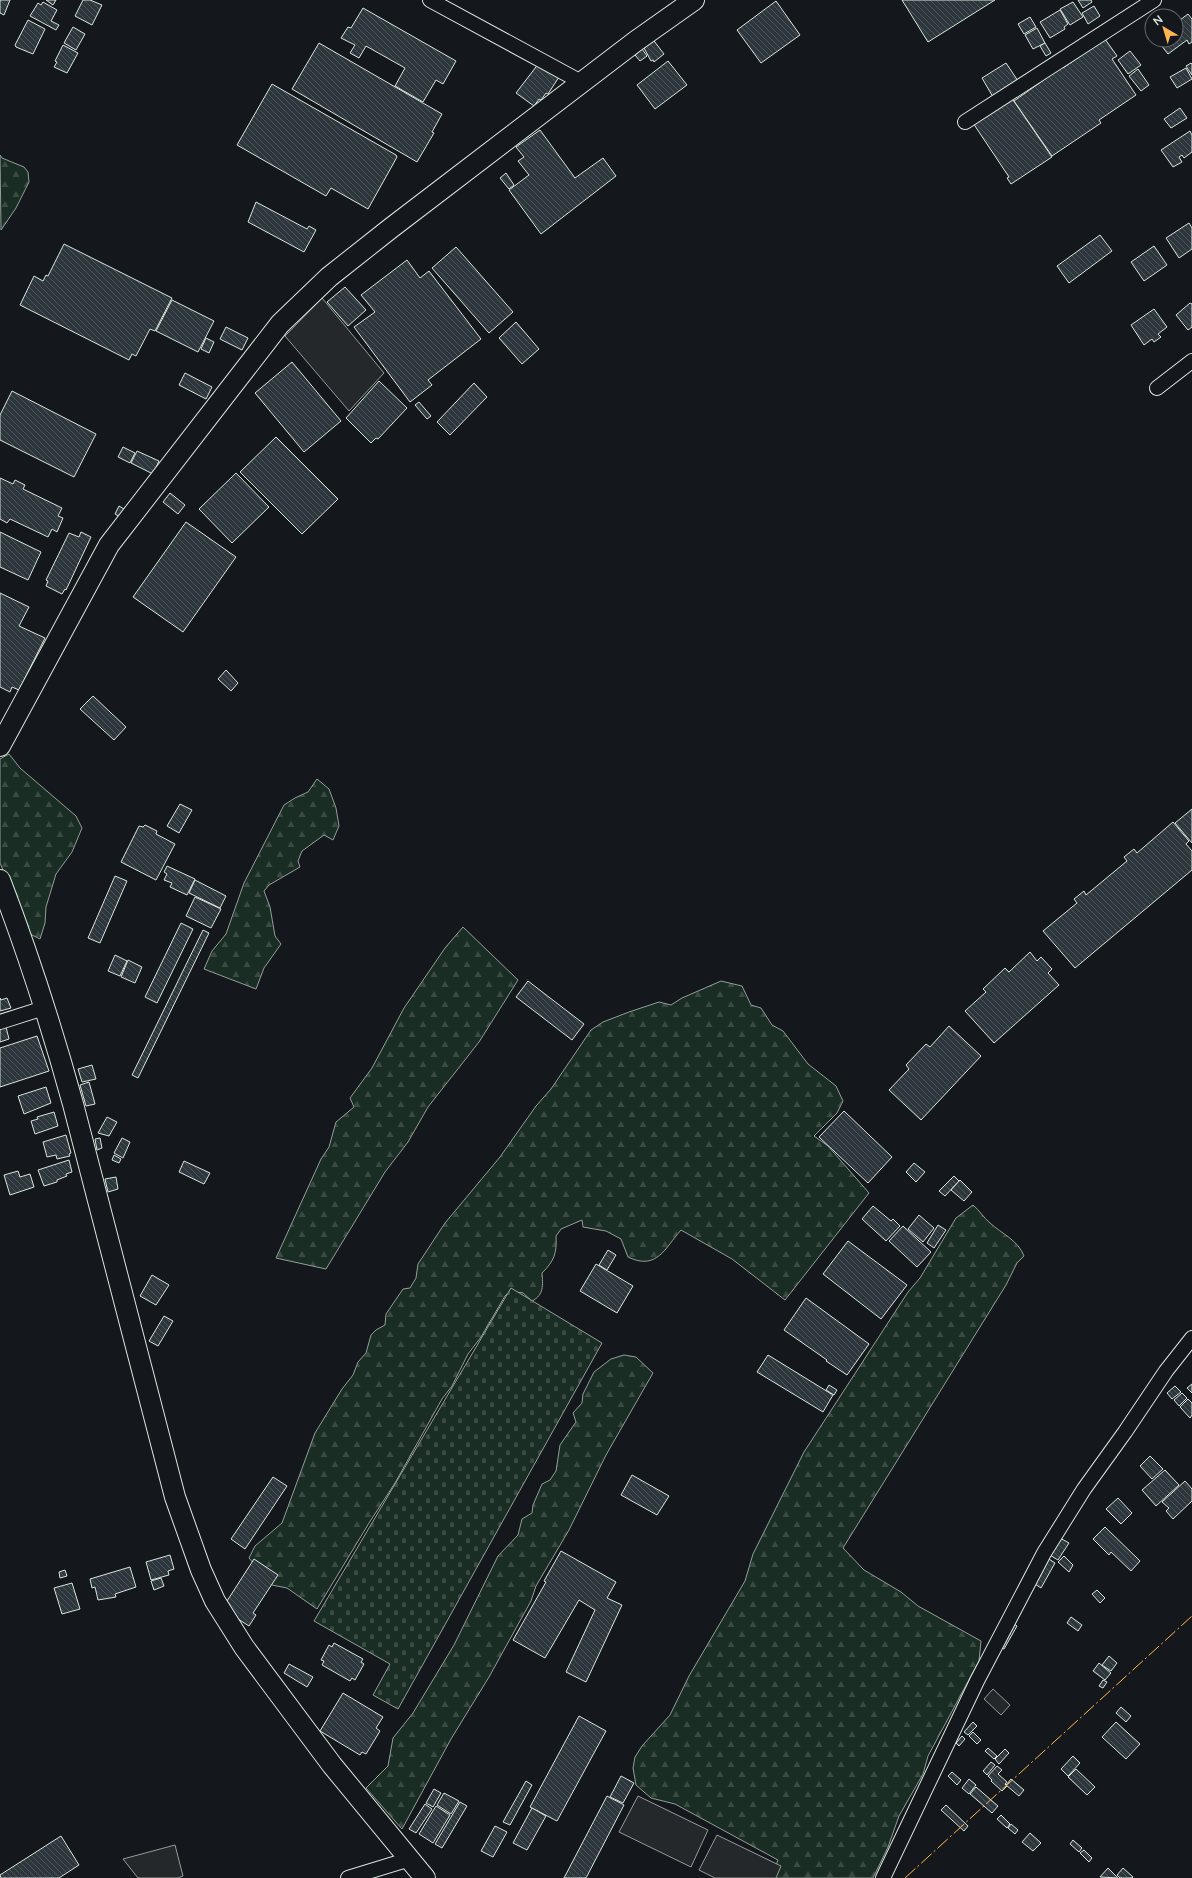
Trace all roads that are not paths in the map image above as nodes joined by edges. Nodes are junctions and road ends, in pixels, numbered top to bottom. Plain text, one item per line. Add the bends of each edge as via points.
1 (430, 0) edge
2 (694, 0) edge
3 (1154, 0) edge
4 (583, 83) junction
5 (965, 122) dead end
6 (1192, 361) edge
7 (1157, 388) dead end
8 (0, 746) edge
9 (0, 880) edge
10 (44, 1008) junction
11 (0, 1022) edge
12 (1192, 1338) edge
13 (410, 1859) junction
14 (348, 1878) edge
15 (426, 1878) edge
16 (883, 1878) edge

1 - 4 street
2 - 4 street
3 - 5 street
4 - 8 street via 329,277 280,324 109,545
6 - 7 street
9 - 10 street
10 - 11 street
10 - 13 street via 73,1104 175,1497 201,1570 215,1601 244,1647 332,1765
12 - 16 street via 1084,1489 1044,1553 977,1680
13 - 14 street
13 - 15 street

